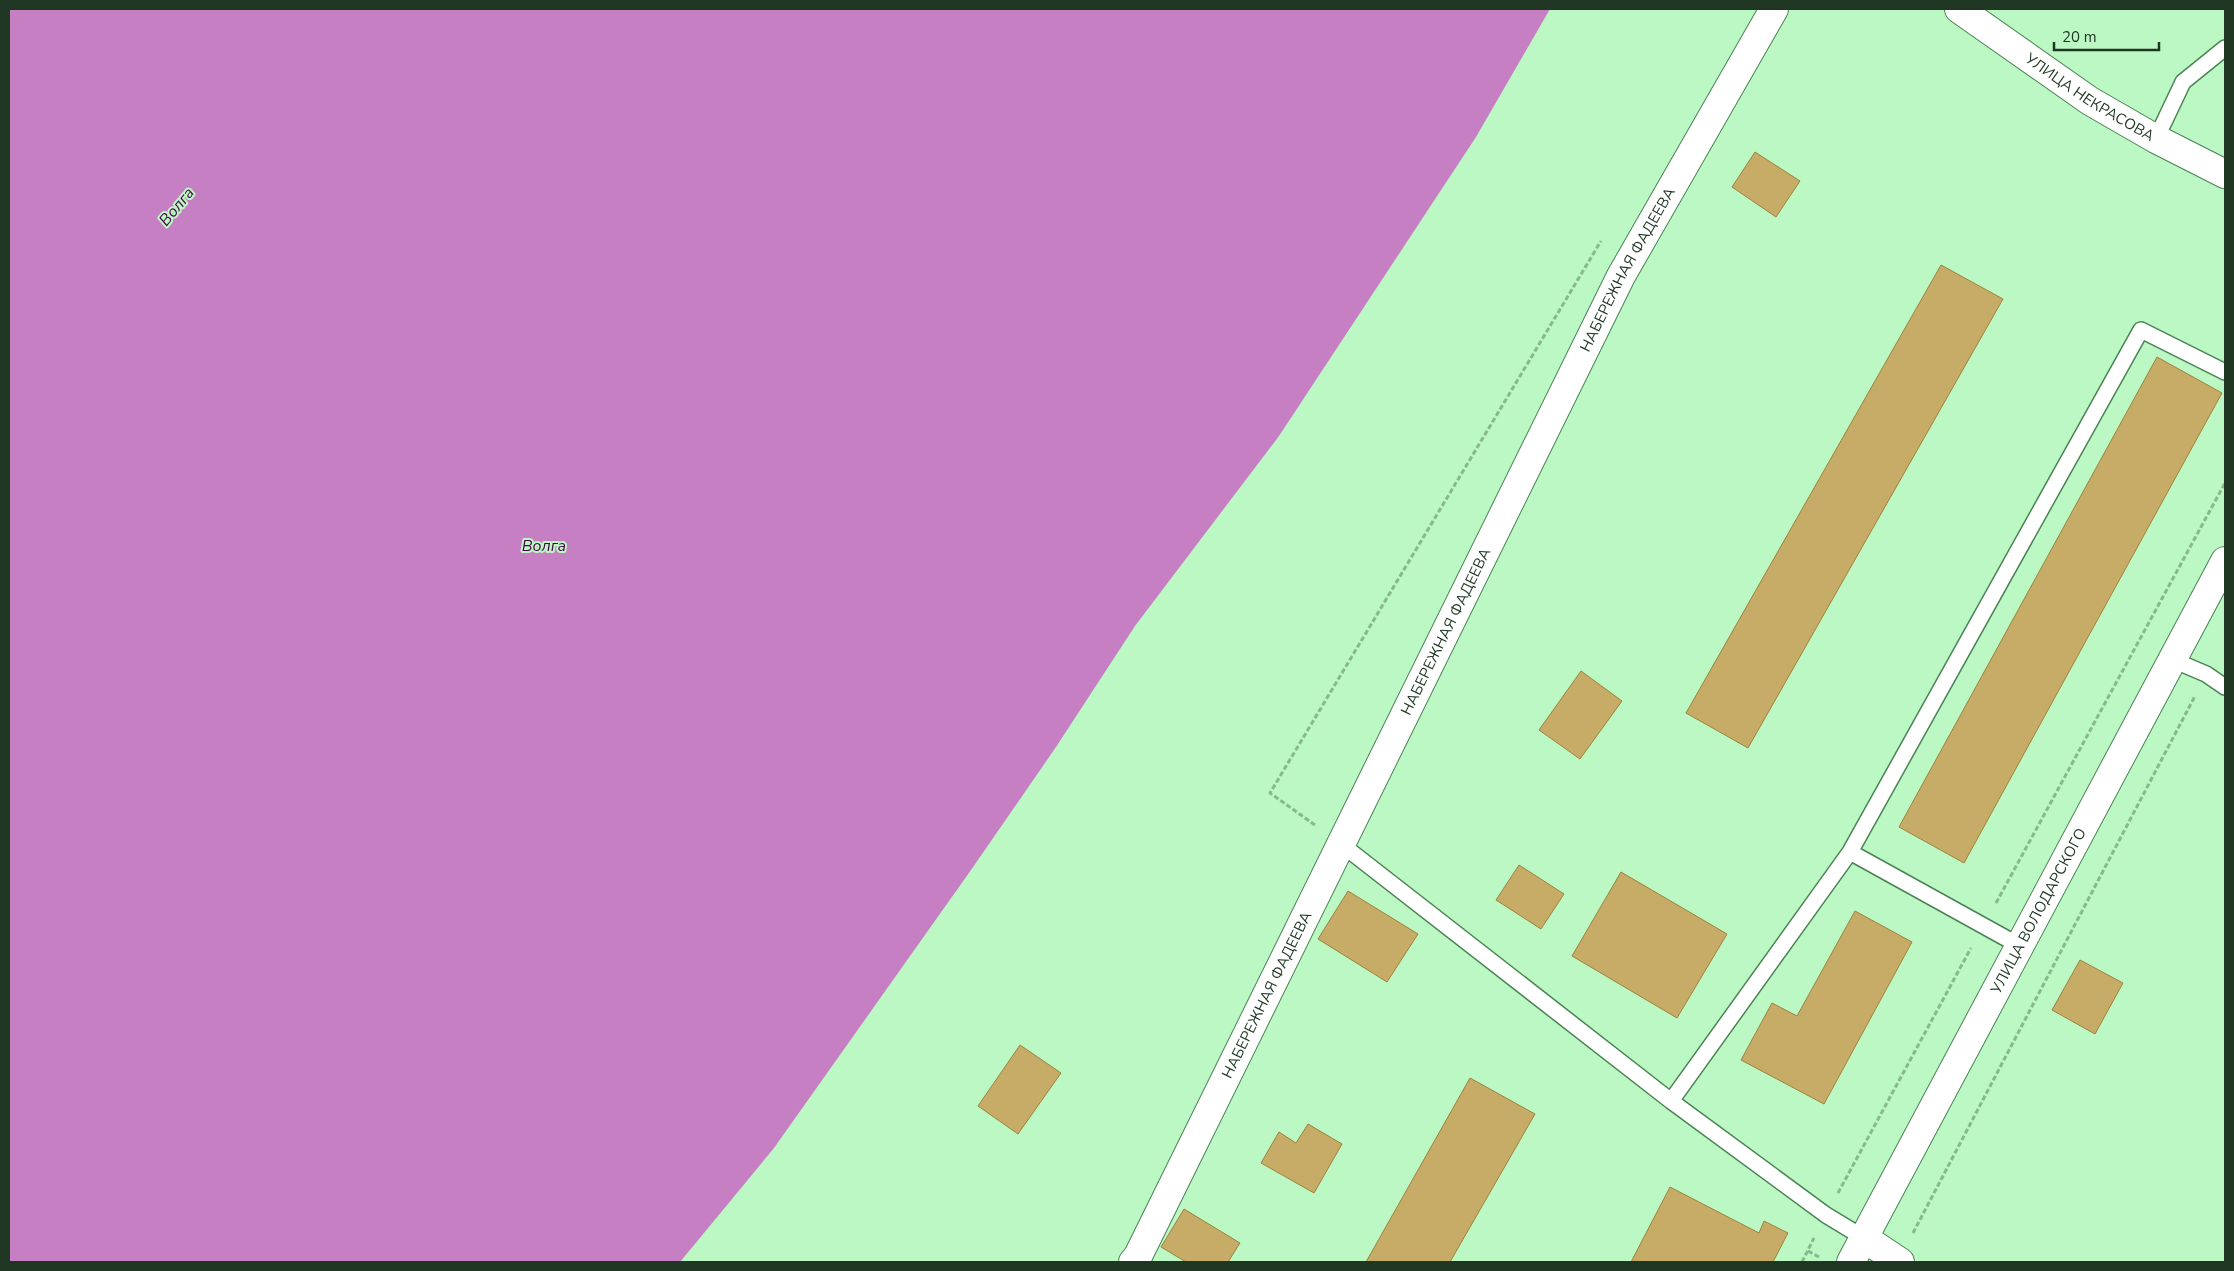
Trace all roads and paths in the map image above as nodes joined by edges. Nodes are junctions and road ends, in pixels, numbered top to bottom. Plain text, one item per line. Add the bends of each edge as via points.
1 (1774, 9) edge
2 (1959, 9) edge
3 (2225, 48) edge
4 (2156, 139) junction
5 (2225, 174) edge
6 (1604, 236) dead end
7 (2225, 372) edge
8 (2225, 483) edge
9 (2225, 561) edge
10 (2173, 660) junction
11 (2206, 674) junction
12 (2225, 687) edge
13 (1341, 844) junction
14 (1850, 852) junction
15 (1983, 926) junction
16 (2020, 946) junction
17 (1671, 1101) junction
18 (1826, 1215) junction
19 (1864, 1238) junction
20 (1133, 1262) edge
21 (1802, 1262) edge
22 (1851, 1262) edge
23 (1899, 1262) edge

1 - 13 street, НАБЕРЕЖНАЯ ФАДЕЕВА via 1621,276
2 - 4 street, УЛИЦА НЕКРАСОВА via 2090,102
3 - 4 lane via 2183,82
4 - 5 street, УЛИЦА НЕКРАСОВА
6 - 13 path via 1270,793
7 - 14 lane via 2141,330
8 - 15 path
9 - 10 street, УЛИЦА ВОЛОДАРСКОГО
10 - 11 lane
10 - 16 street, УЛИЦА ВОЛОДАРСКОГО
11 - 12 lane
11 - 23 path
13 - 17 lane
13 - 20 street, НАБЕРЕЖНАЯ ФАДЕЕВА
14 - 15 lane
14 - 17 lane
15 - 16 lane
15 - 18 path
16 - 19 street, УЛИЦА ВОЛОДАРСКОГО
17 - 18 lane
18 - 19 lane
18 - 21 path
19 - 22 street, УЛИЦА ВОЛОДАРСКОГО
19 - 23 street

